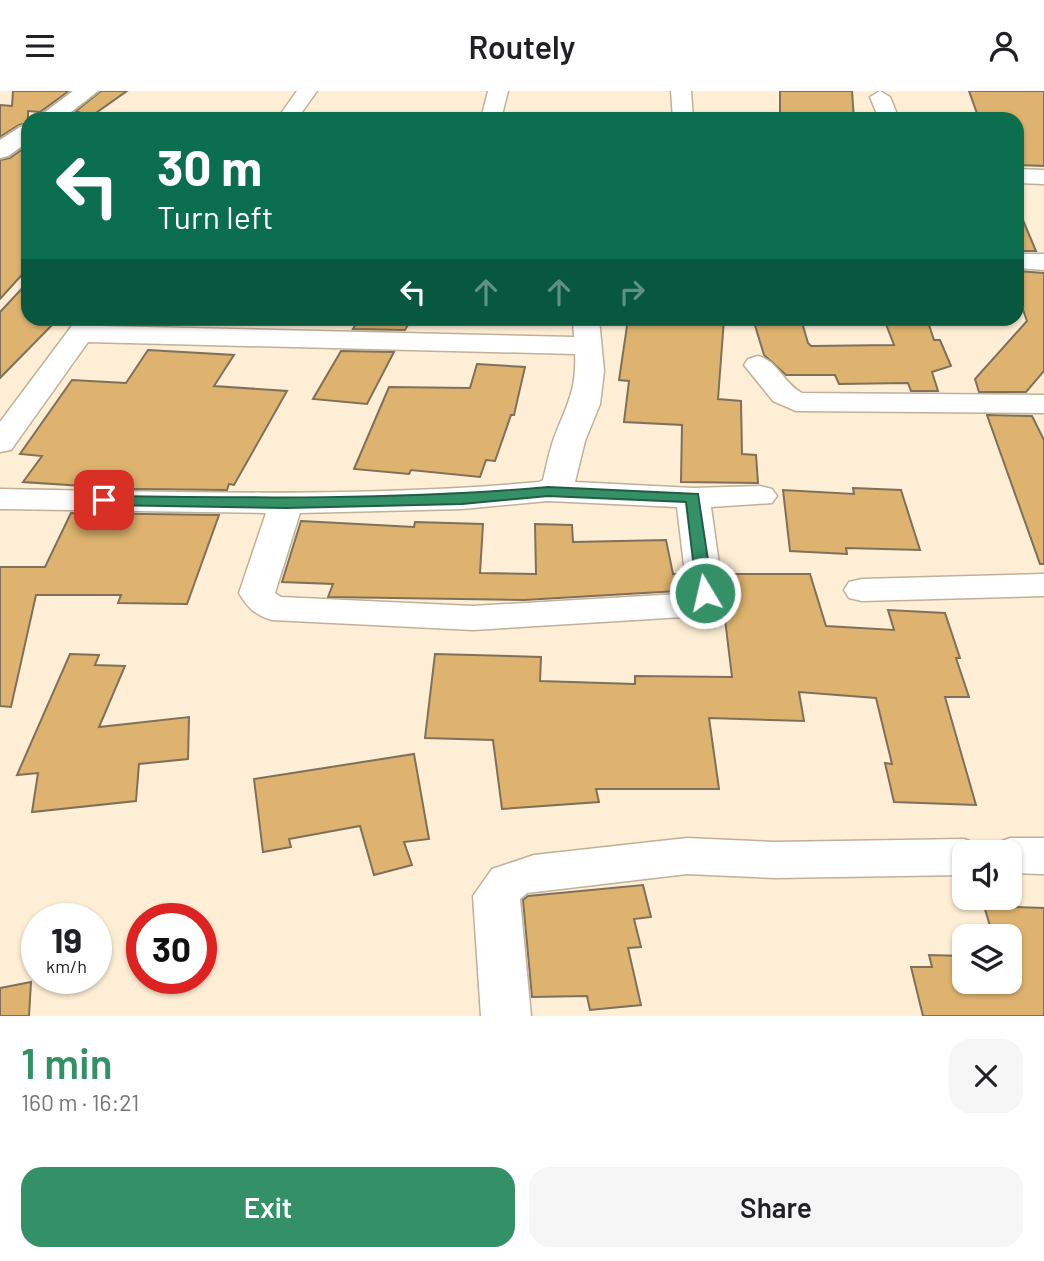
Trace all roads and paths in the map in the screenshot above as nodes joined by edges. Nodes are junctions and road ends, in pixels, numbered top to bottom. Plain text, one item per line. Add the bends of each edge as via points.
1 (87, 91) edge
2 (307, 91) edge
3 (498, 91) edge
4 (681, 91) edge
5 (880, 97) dead end
6 (56, 112) edge
7 (292, 112) edge
8 (493, 112) edge
9 (682, 112) edge
10 (886, 112) edge
11 (21, 137) edge
12 (0, 151) edge
13 (1024, 176) edge
14 (1044, 177) edge
15 (1024, 262) edge
16 (1044, 263) edge
17 (87, 326) edge
18 (586, 332) edge
19 (758, 365) dead end
20 (1044, 404) edge
21 (0, 443) edge
22 (548, 491) junction
23 (761, 496) dead end
24 (693, 498) junction
25 (0, 499) edge
26 (286, 503) junction
27 (1044, 585) edge
28 (862, 590) dead end
29 (1022, 856) edge
30 (1044, 856) edge
31 (952, 857) edge
32 (506, 1016) edge

1 - 6 street
2 - 7 street
3 - 8 street
4 - 9 street
5 - 10 street
11 - 12 street
13 - 14 street
15 - 16 street
17 - 18 street
17 - 21 street
18 - 22 street via 590,371 585,404 558,484
19 - 20 street via 783,395 796,402
22 - 24 street
22 - 26 street via 462,499
23 - 24 street
24 - 26 street via 705,593 699,600 473,618 272,608 257,593
25 - 26 street
27 - 28 street
29 - 30 street
31 - 32 street via 775,860 687,856 512,878 496,895

